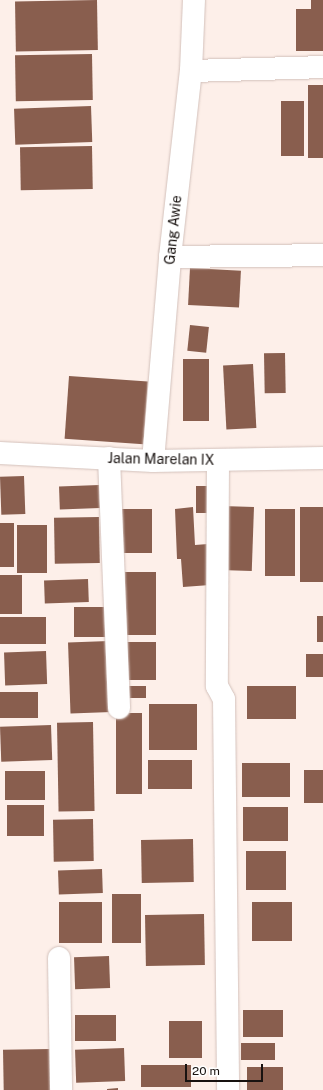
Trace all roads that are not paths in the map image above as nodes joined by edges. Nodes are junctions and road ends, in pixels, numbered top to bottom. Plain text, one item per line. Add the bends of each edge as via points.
1 (194, 0) edge
2 (323, 67) edge
3 (191, 72) junction
4 (323, 255) edge
5 (170, 257) junction
6 (0, 453) edge
7 (108, 458) junction
8 (323, 458) edge
9 (218, 460) junction
10 (153, 461) junction
11 (119, 708) dead end
12 (60, 958) dead end
13 (61, 1090) edge
14 (228, 1090) edge

1 - 3 street, Gang Awie
2 - 3 street
3 - 5 street, Gang Awie
4 - 5 street
5 - 10 street, Gang Awie
6 - 7 street, Jalan Marelan IX
7 - 10 street, Jalan Marelan IX
7 - 11 street
8 - 9 street, Jalan Marelan IX
9 - 10 street, Jalan Marelan IX
9 - 14 street via 217,686 224,699
12 - 13 street

